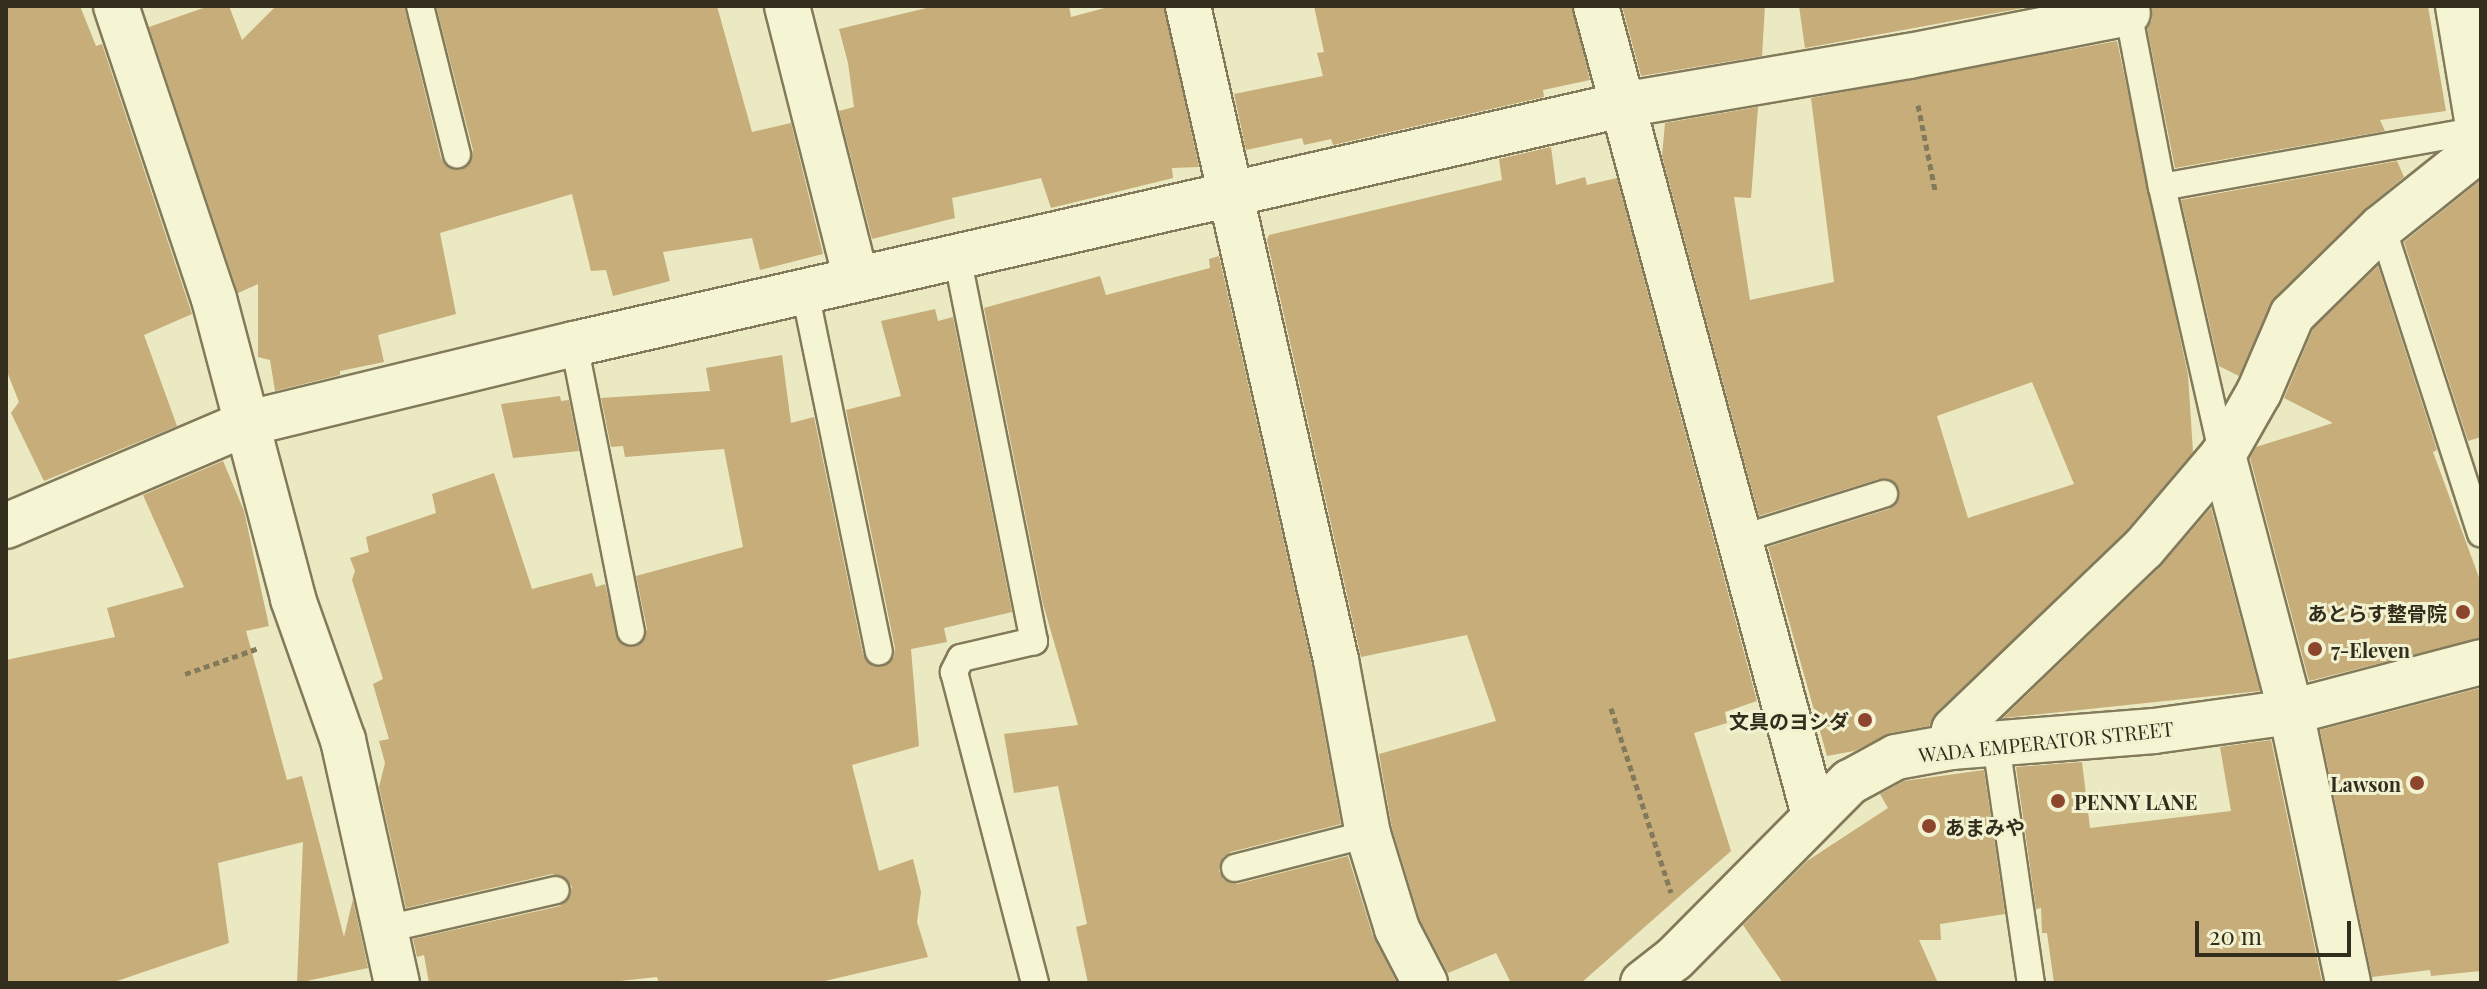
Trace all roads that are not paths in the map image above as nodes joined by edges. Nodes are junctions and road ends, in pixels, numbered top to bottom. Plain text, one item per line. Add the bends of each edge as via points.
1 (116, 6) edge
2 (420, 6) edge
3 (1188, 6) edge
4 (1596, 6) edge
5 (2458, 6) edge
6 (796, 9) edge
7 (2127, 10) edge
8 (1622, 105) junction
9 (2480, 141) edge
10 (457, 154) dead end
11 (2162, 187) junction
12 (1230, 195) junction
13 (2382, 227) junction
14 (957, 256) junction
15 (856, 278) junction
16 (805, 292) junction
17 (574, 344) junction
18 (245, 424) junction
19 (2223, 455) junction
20 (1884, 494) dead end
21 (6, 526) edge
22 (2481, 533) edge
23 (1740, 539) junction
24 (631, 631) dead end
25 (879, 651) dead end
26 (2481, 662) edge
27 (2291, 712) junction
28 (1996, 744) junction
29 (1951, 747) junction
30 (1814, 815) junction
31 (1368, 834) junction
32 (1235, 868) dead end
33 (556, 890) dead end
34 (386, 929) junction
35 (1673, 967) edge
36 (397, 983) edge
37 (1035, 983) edge
38 (1425, 983) edge
39 (2031, 983) edge
40 (2348, 983) edge

1 - 18 street via 214,299
2 - 10 lane
3 - 12 street
4 - 8 street
5 - 9 street
6 - 15 street
7 - 8 street via 1909,56
7 - 11 lane
8 - 12 street
8 - 23 street
9 - 11 lane
9 - 13 street
11 - 19 lane
12 - 14 street
12 - 31 street via 1336,660
13 - 19 street via 2292,315 2259,392
13 - 22 lane
14 - 15 street
14 - 37 lane via 1034,641 961,658 954,672
15 - 16 street
16 - 17 street
16 - 25 lane
17 - 18 street
17 - 24 lane
18 - 21 street
18 - 34 street via 305,631 343,740
19 - 27 street
19 - 29 street via 2143,549 1954,730
20 - 23 lane
23 - 30 street
26 - 27 street, WADA EMPERATOR STREET
27 - 28 street, WADA EMPERATOR STREET via 2154,731
27 - 40 street
28 - 29 street, WADA EMPERATOR STREET
28 - 39 lane
29 - 30 street, WADA EMPERATOR STREET via 1896,757 1850,782
30 - 35 street, WADA EMPERATOR STREET
31 - 32 lane
31 - 38 street via 1397,929
33 - 34 lane
34 - 36 street

